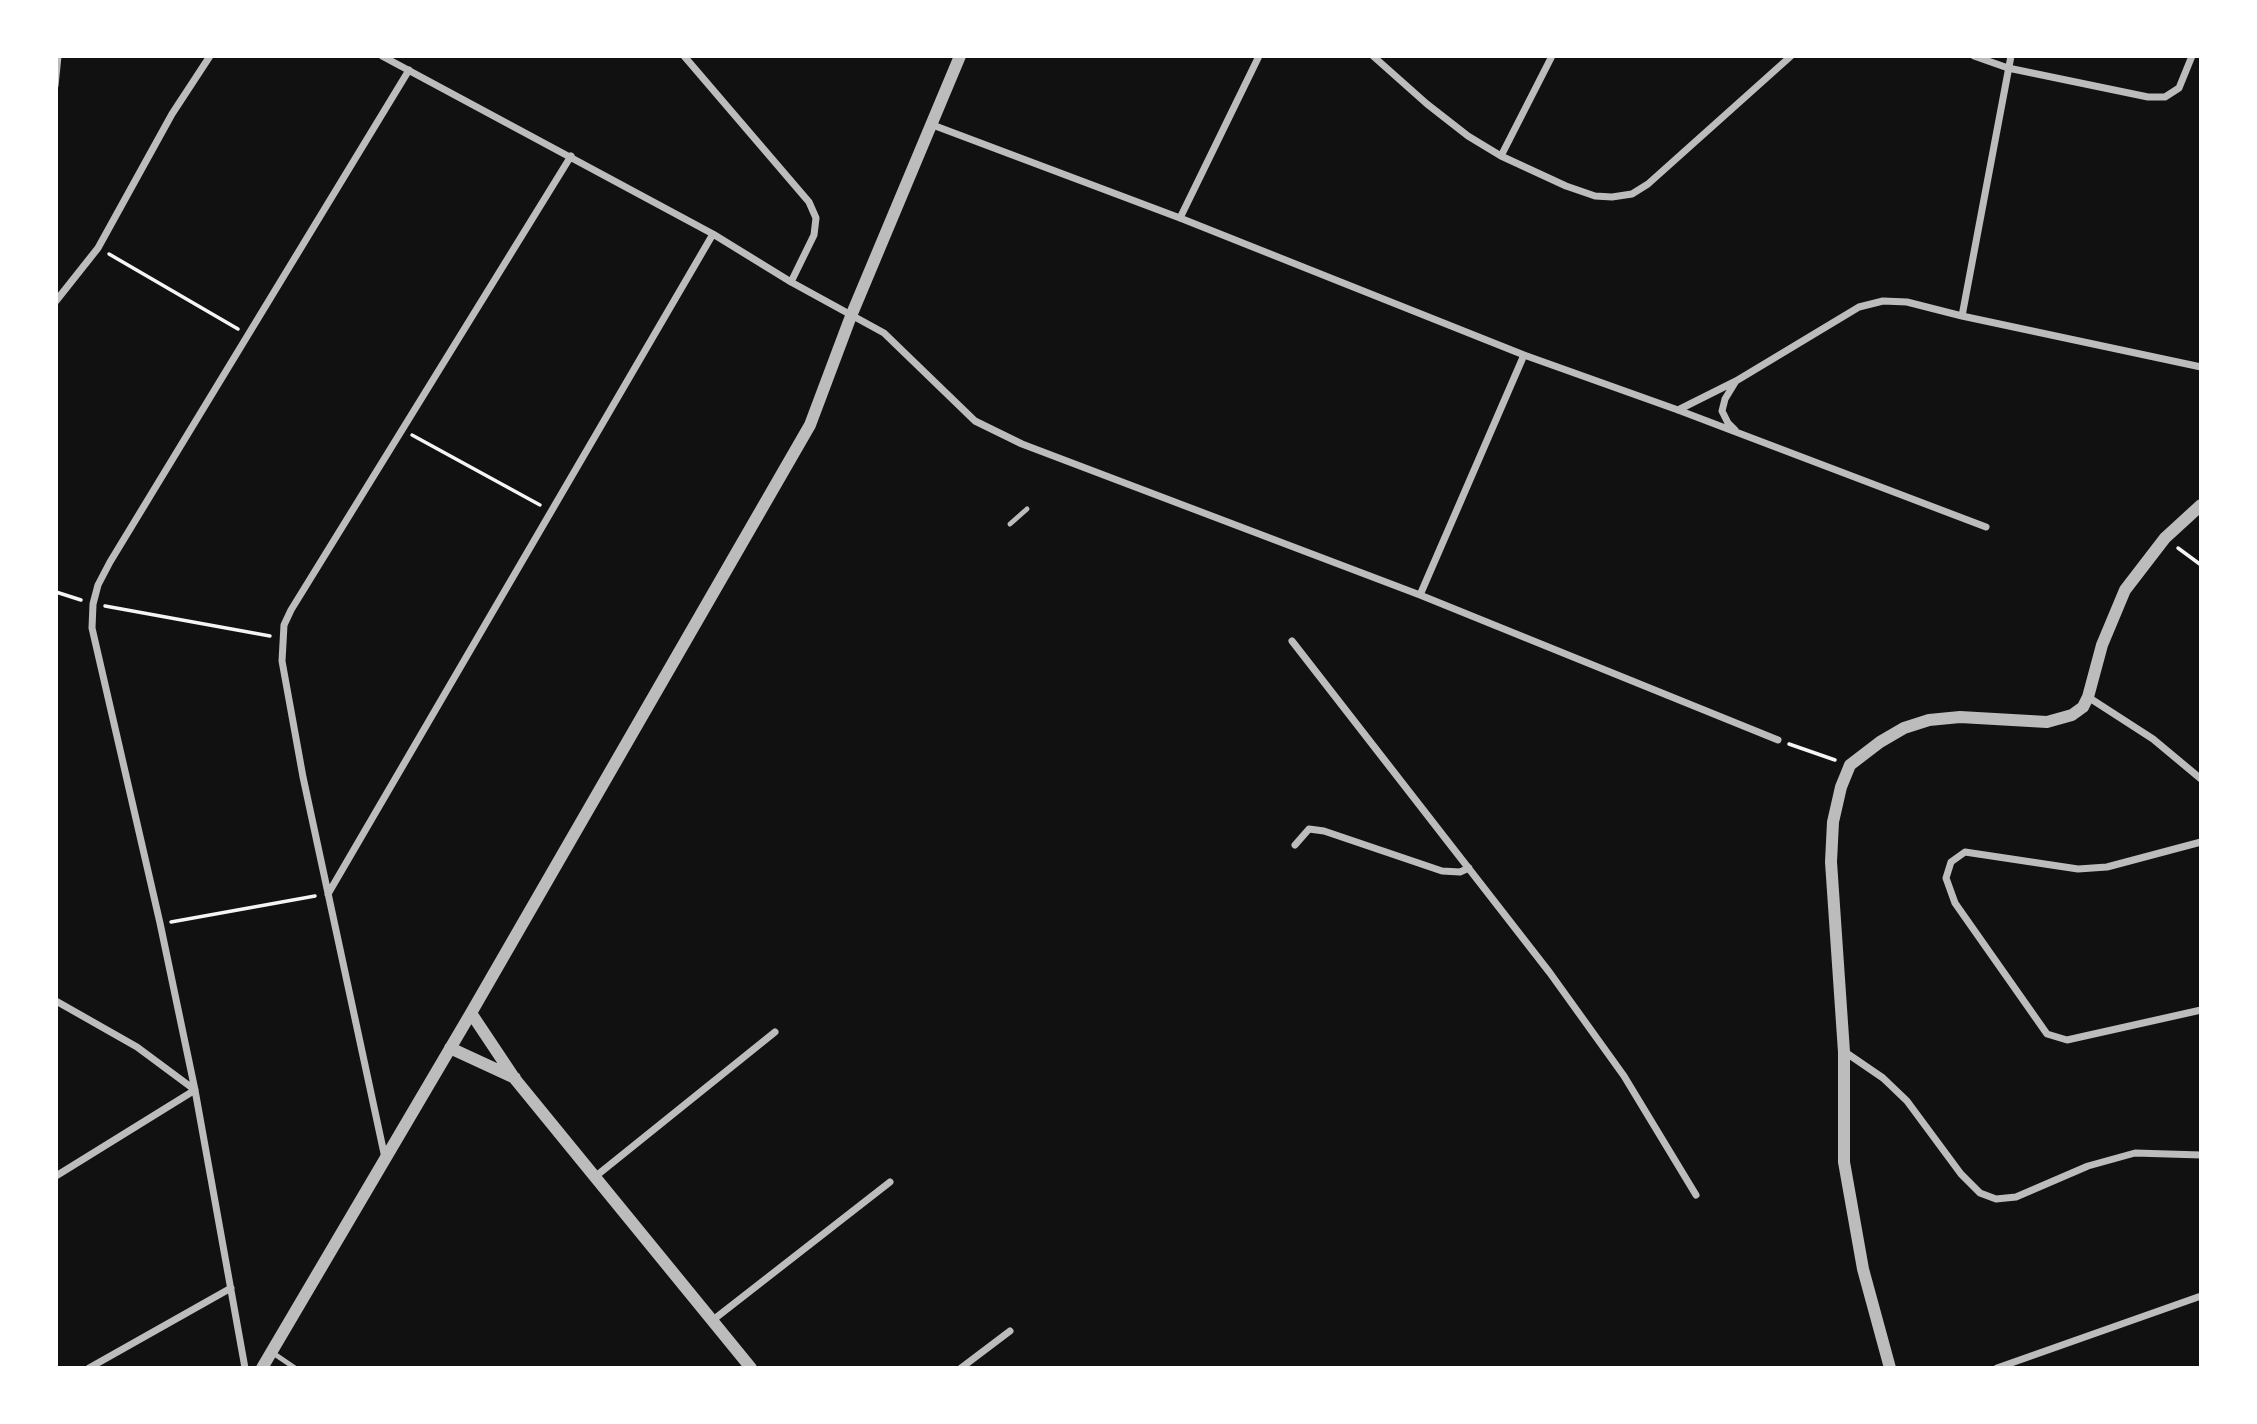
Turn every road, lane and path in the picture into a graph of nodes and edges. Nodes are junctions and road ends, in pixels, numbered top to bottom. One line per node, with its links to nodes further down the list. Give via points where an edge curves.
1 (60, 56): 15 (lane)
2 (210, 56): 21 (street)
3 (382, 56): 14 (street)
4 (684, 56): 22 (street, via 809,202 816,218 814,234)
5 (960, 56): 16 (street)
6 (1259, 56): 19 (street)
7 (1373, 56): 18 (street, via 1427,104)
8 (1552, 56): 18 (street)
9 (1791, 56): 18 (street, via 1632,194 1595,196)
10 (1974, 56): 13 (street)
11 (2011, 56): 13 (street)
12 (2192, 56): 13 (street, via 2179,88 2165,97)
13 (2008, 68): 26 (street)
14 (409, 71): 17 (street); 27 (street)
15 (56, 86)
16 (930, 124): 19 (street); 25 (street)
17 (571, 156): 20 (street); 32 (street)
18 (1501, 156)
19 (1180, 218): 28 (street)
20 (713, 234): 22 (street); 36 (street)
21 (98, 247): 23 (street); 27 (path)
22 (791, 282): 25 (street)
23 (59, 298): 24 (street)
24 (56, 307)
25 (852, 316): 42 (street, via 895,342 975,421); 57 (street, via 810,425)
26 (1962, 316): 29 (street); 30 (street, via 1907,302 1859,307)
27 (249, 335): 43 (street, via 110,562)
28 (1524, 355): 31 (street); 42 (street)
29 (2201, 367)
30 (1736, 381): 31 (street); 33 (street, via 1722,411)
31 (1678, 410): 33 (street)
32 (403, 429): 36 (path); 44 (street, via 291,610)
33 (1739, 433): 38 (street)
34 (2201, 505): 39 (street)
35 (1027, 509): 37 (lane)
36 (551, 511): 53 (street)
37 (1010, 524)
38 (1986, 527)
39 (2165, 538): 40 (path); 46 (street, via 2125,590 2102,645)
40 (2201, 565)
41 (56, 592): 43 (path)
42 (1420, 596): 47 (street)
43 (93, 604): 44 (path); 54 (street, via 92,628)
44 (282, 639): 53 (street, via 282,661)
45 (1293, 641): 52 (street)
46 (2088, 697): 48 (street, via 2072,715 2047,722 1972,717 1929,720 1880,741); 49 (street, via 2153,739)
47 (1778, 740): 48 (path)
48 (1850, 765): 60 (street, via 1833,822 1830,862)
49 (2201, 779)
50 (2201, 842): 56 (street, via 2107,867 2078,869 1965,852 1951,862 1946,878 1955,903 2047,1034 2067,1040)
51 (1295, 845): 52 (street, via 1309,829 1442,871)
52 (1469, 868): 68 (street, via 1624,1076)
53 (328, 894): 54 (path); 64 (street)
54 (160, 923): 62 (street)
55 (56, 1001): 62 (street, via 137,1047)
56 (2201, 1010)
57 (471, 1013): 59 (street); 61 (street)
58 (775, 1032): 66 (street)
59 (450, 1048): 61 (street); 64 (street)
60 (1844, 1052): 63 (street, via 1883,1077 1907,1101 1961,1174 1980,1193 1996,1199 2016,1197 2088,1166 2135,1153); 80 (street, via 1844,1162 1851,1211)
61 (515, 1079): 66 (street)
62 (195, 1090): 65 (street); 69 (street)
63 (2201, 1155)
64 (384, 1158): 73 (street)
65 (56, 1176)
66 (596, 1176): 71 (street)
67 (890, 1182): 71 (street)
68 (1696, 1195)
69 (231, 1288): 74 (street); 75 (street)
70 (2201, 1296): 81 (street)
71 (713, 1320): 78 (street)
72 (1010, 1331): 79 (street)
73 (271, 1351): 76 (street); 77 (lane)
74 (89, 1368)
75 (245, 1368)
76 (262, 1368)
77 (295, 1368)
78 (751, 1368)
79 (961, 1368)
80 (1890, 1368)
81 (1997, 1368)

